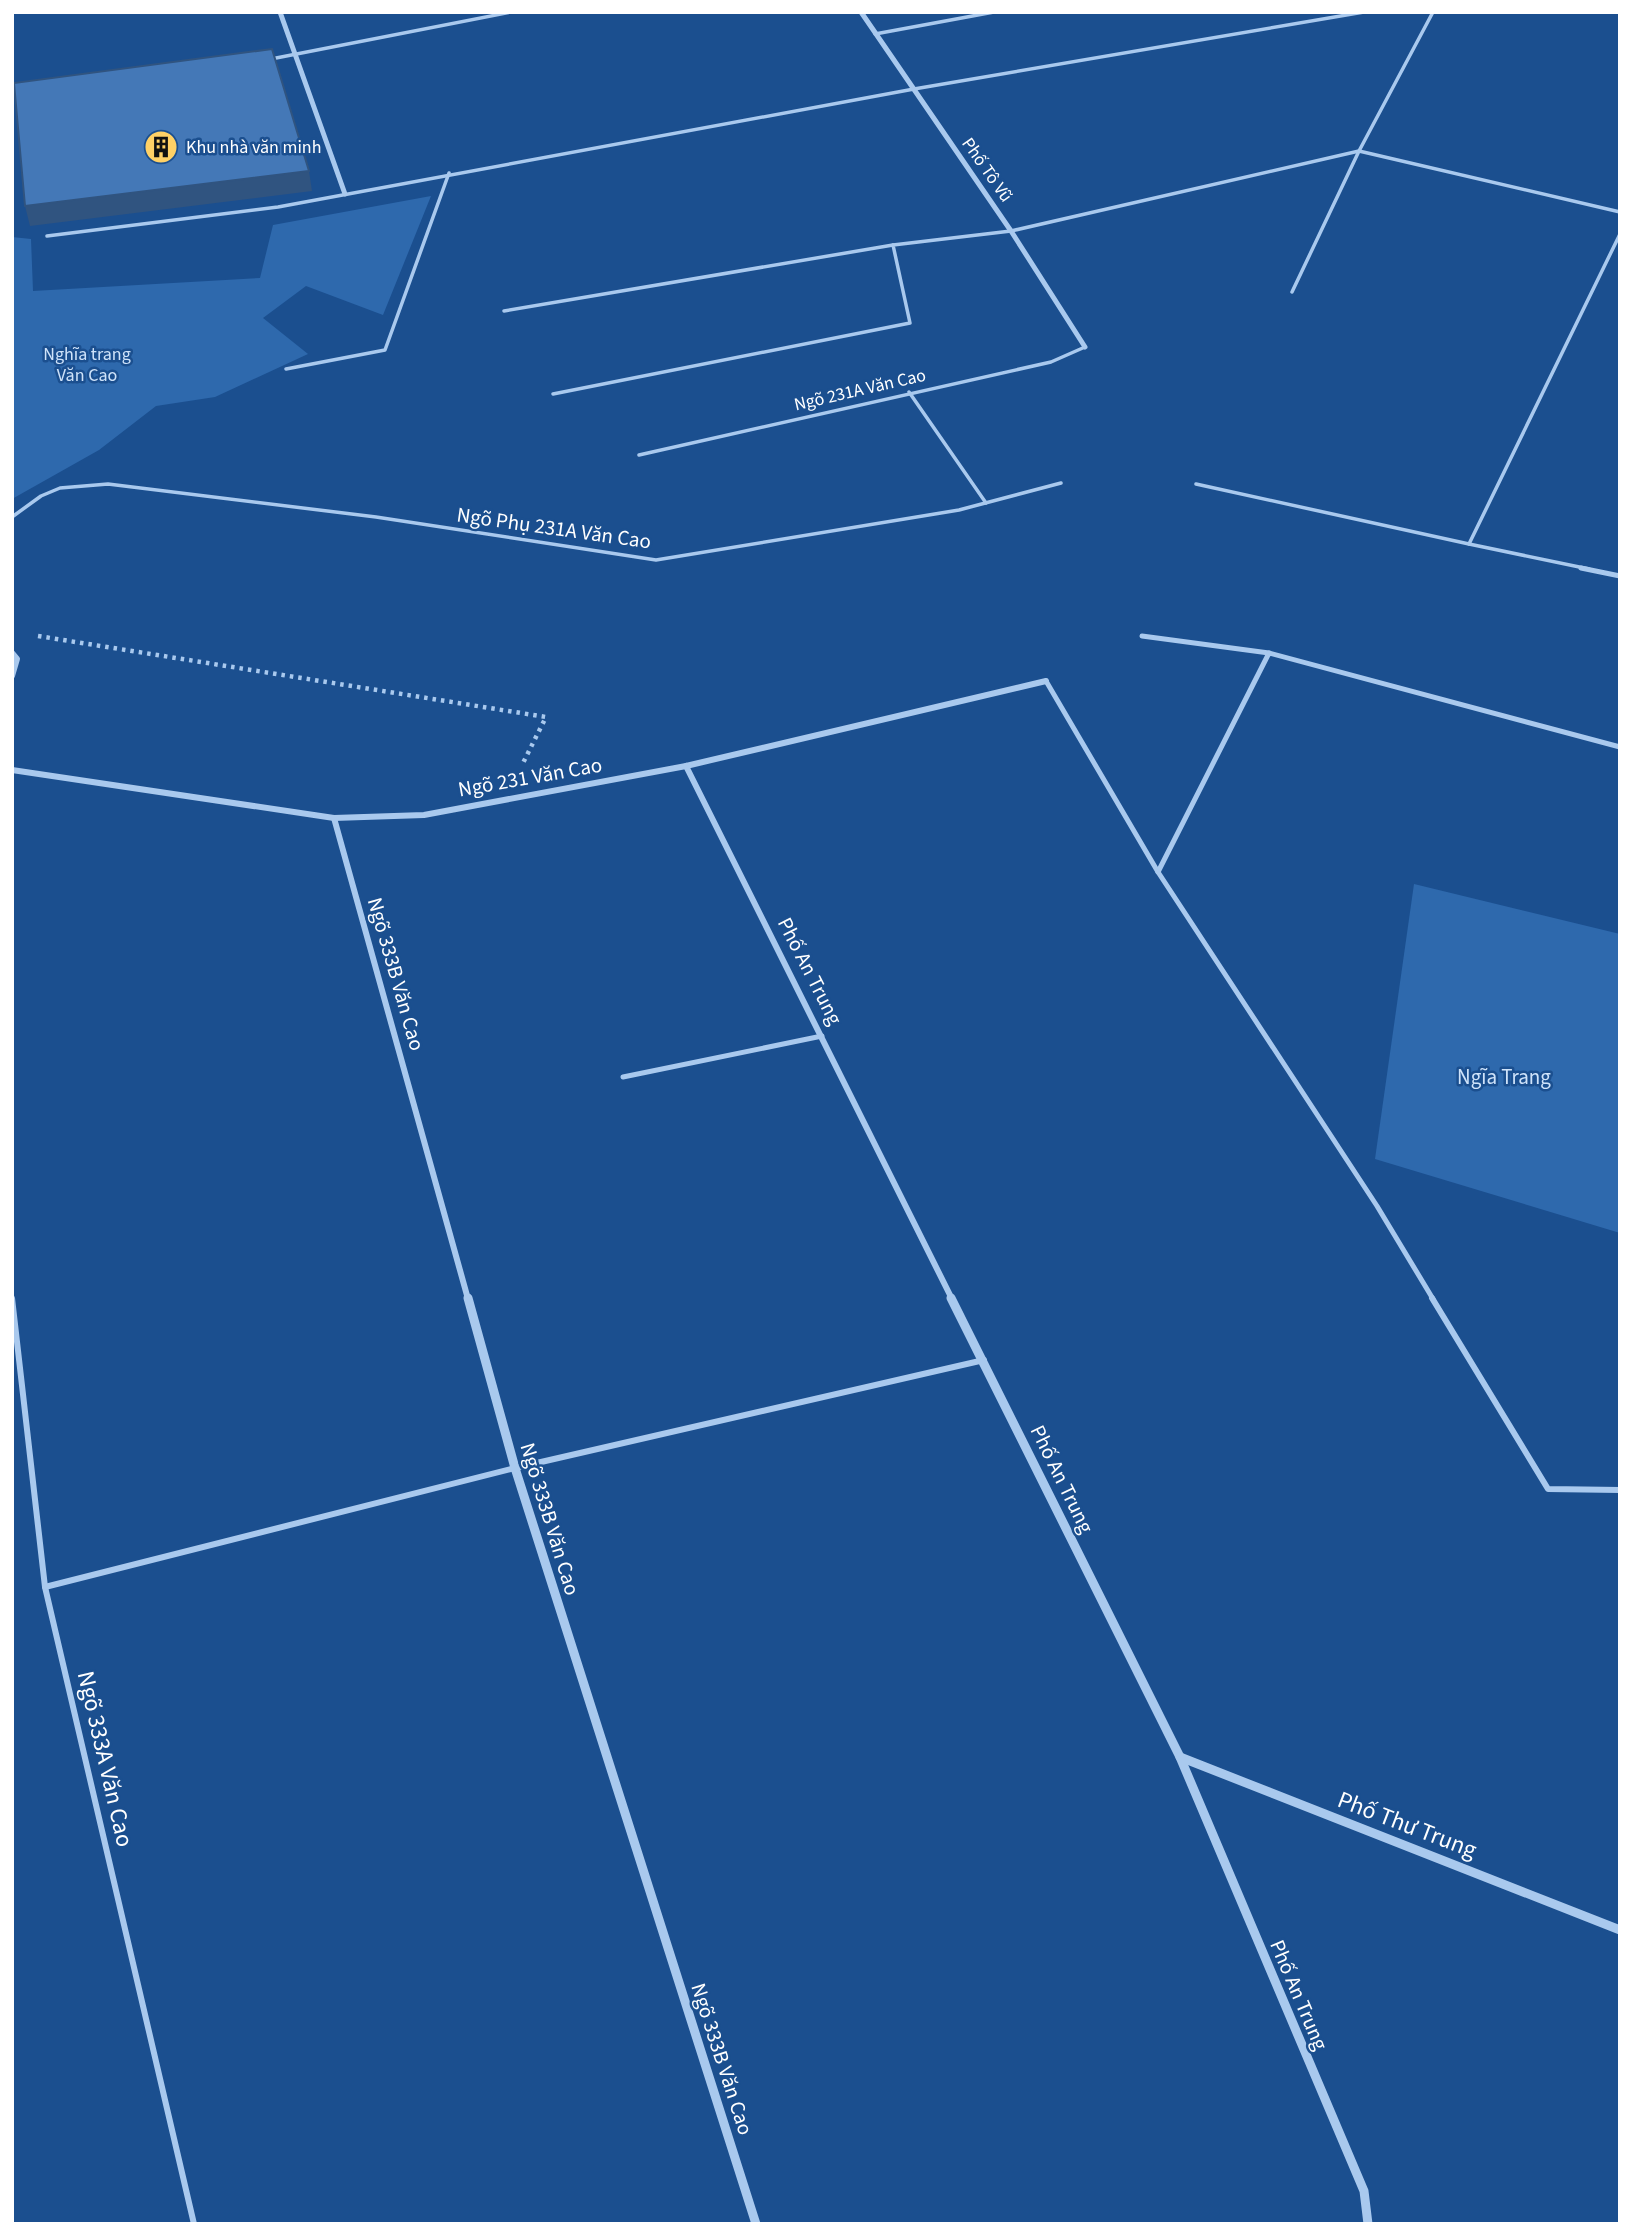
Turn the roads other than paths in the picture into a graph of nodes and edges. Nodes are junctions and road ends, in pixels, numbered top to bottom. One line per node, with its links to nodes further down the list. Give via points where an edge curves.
1 (280, 12): 8 (street)
2 (511, 12): 8 (lane)
3 (860, 12): 7 (street, Phố Tô Vũ)
4 (994, 12): 7 (lane)
5 (1364, 12): 10 (lane)
6 (1432, 12): 11 (lane)
7 (875, 34): 10 (street, Phố Tô Vũ)
8 (294, 55): 9 (lane); 13 (street)
9 (266, 60)
10 (914, 89): 12 (lane); 15 (street, Phố Tô Vũ)
11 (1359, 151): 14 (lane); 15 (lane); 19 (lane)
12 (449, 173): 13 (lane); 22 (lane, via 385,350)
13 (345, 194): 17 (lane)
14 (1620, 212)
15 (1011, 231): 18 (lane); 21 (street, Phố Tô Vũ)
16 (1620, 234): 30 (lane)
17 (47, 236)
18 (893, 245): 20 (lane); 24 (lane, via 910,323)
19 (1292, 292)
20 (504, 312)
21 (1085, 347): 23 (lane, Ngõ 231A Văn Cao, via 1051,362)
22 (286, 369)
23 (909, 392): 25 (lane, Ngõ 231A Văn Cao); 28 (lane)
24 (552, 394)
25 (639, 455)
26 (1061, 483): 28 (lane, Ngõ Phụ 231A Văn Cao)
27 (1196, 484): 30 (lane)
28 (986, 502): 29 (lane, Ngõ Phụ 231A Văn Cao, via 656,560 274,503 108,484 80,484 41,496)
29 (12, 517)
30 (1469, 544): 31 (lane)
31 (1620, 576)
32 (1142, 636): 34 (lane)
33 (12, 653): 35 (street, via 17,659)
34 (1269, 653): 37 (lane); 41 (lane)
35 (12, 676)
36 (1046, 681): 38 (street, Ngõ 231 Văn Cao); 41 (lane)
37 (1620, 747)
38 (686, 766): 40 (street, Ngõ 231 Văn Cao, via 424,815); 42 (street, Phố An Trung)
39 (12, 770): 40 (street, Ngõ 231 Văn Cao)
40 (334, 818): 46 (street, Ngõ 333B Văn Cao)
41 (1158, 872): 47 (lane, via 1377,1206 1548,1489)
42 (823, 1035): 43 (lane); 45 (street, Phố An Trung)
43 (623, 1077)
44 (12, 1297): 48 (lane, Ngõ 333A Văn Cao)
45 (984, 1360): 46 (lane); 49 (street, Phố An Trung)
46 (515, 1468): 48 (lane); 52 (street, Ngõ 333B Văn Cao)
47 (1620, 1490)
48 (45, 1587): 51 (lane, Ngõ 333A Văn Cao)
49 (1180, 1757): 50 (street, Phố Thư Trung); 53 (street, Phố An Trung, via 1364,2191)
50 (1620, 1930)
51 (194, 2224)
52 (756, 2224)
53 (1368, 2224)

